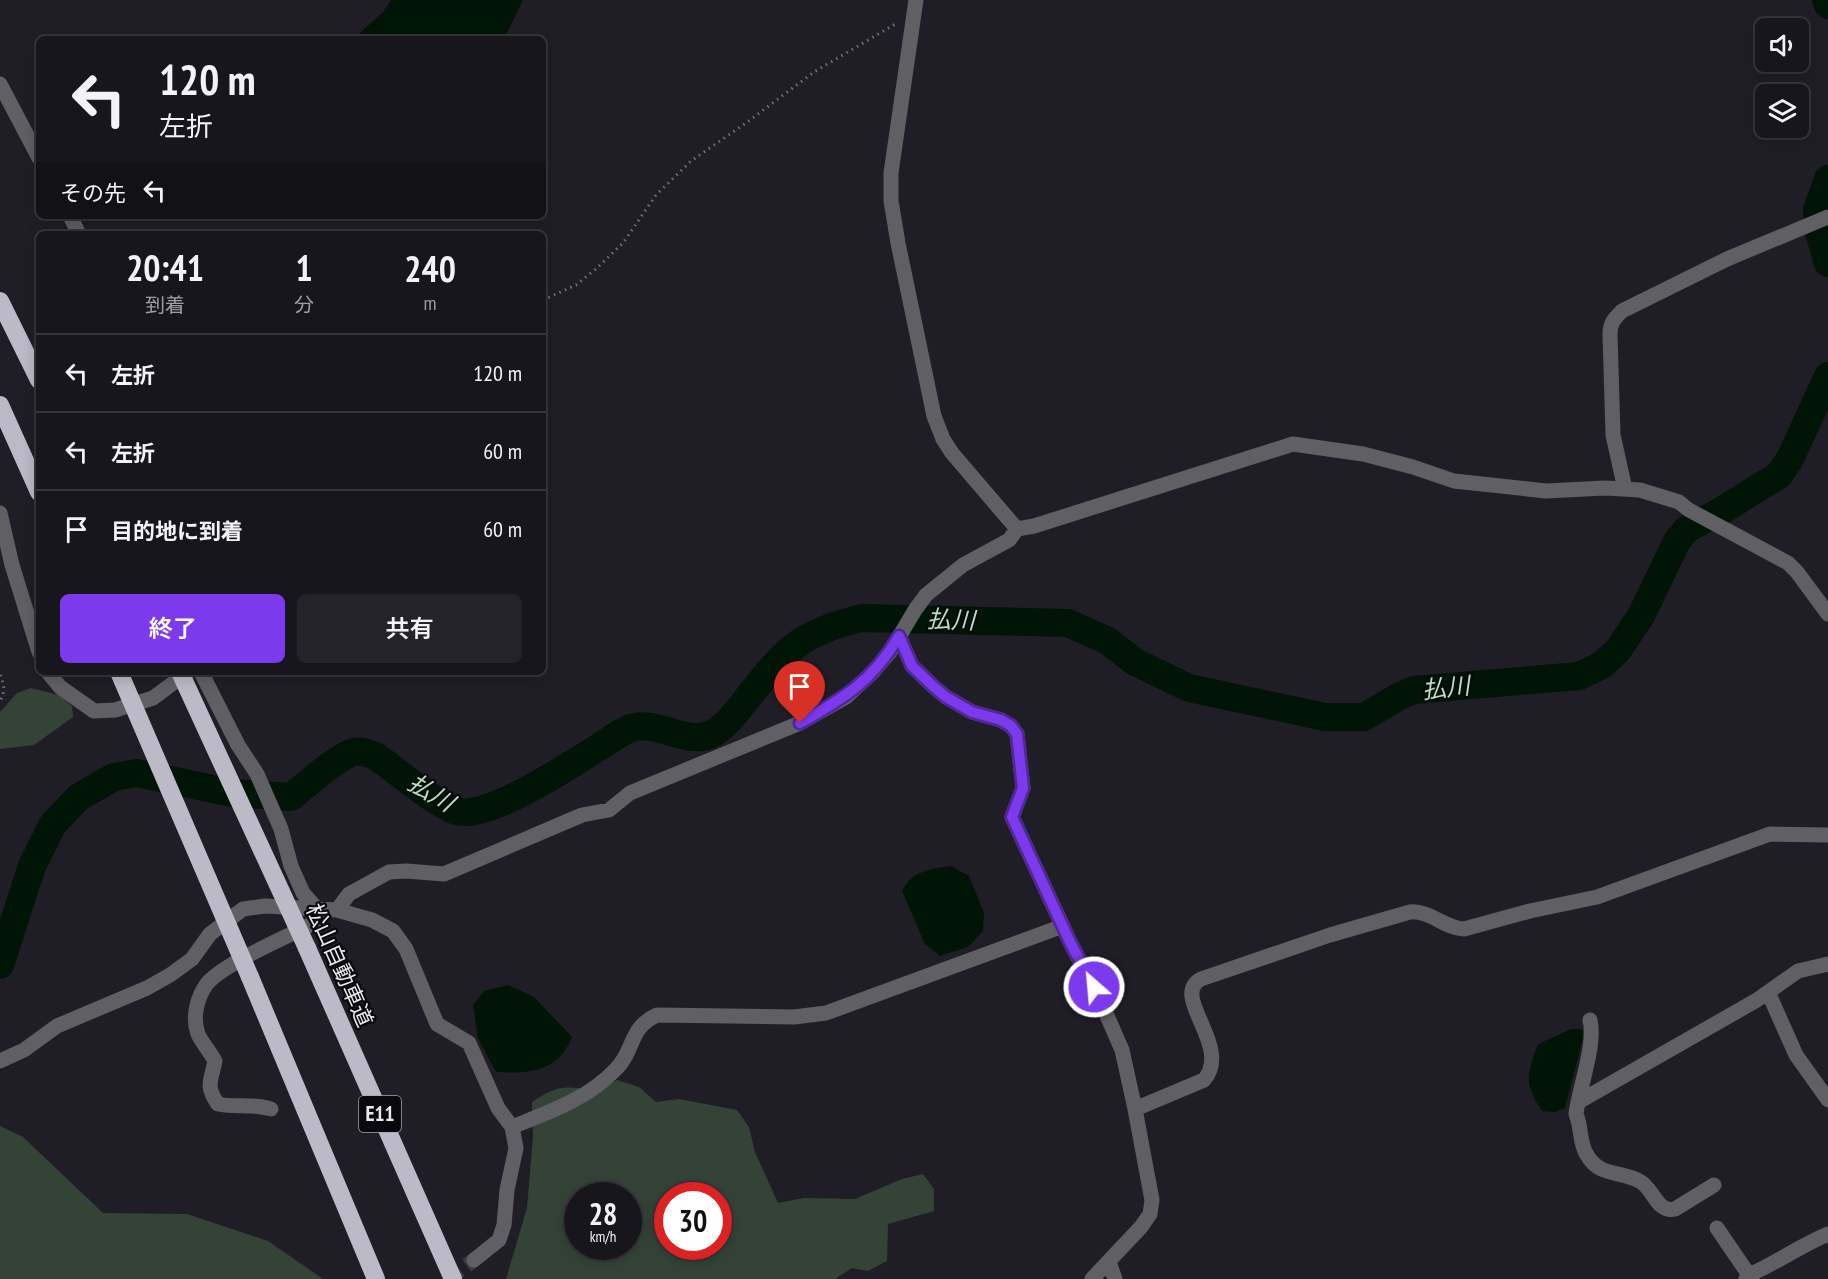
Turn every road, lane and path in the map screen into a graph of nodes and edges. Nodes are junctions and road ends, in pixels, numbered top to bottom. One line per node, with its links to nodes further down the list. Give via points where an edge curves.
1 (915, 6): 5 (path, via 814,72 691,161 656,195 623,243 597,268 576,285); 12 (street, via 891,173 898,243 934,416 943,439)
2 (0, 84): 3 (street)
3 (36, 152)
4 (1828, 216): 10 (street, via 1681,282 1622,311 1614,319 1610,325 1613,435)
5 (546, 299)
6 (0, 300): 7 (highway)
7 (36, 374)
8 (0, 405): 9 (highway)
9 (36, 485)
10 (1625, 489): 12 (street, via 1545,491 1454,481 1363,454 1293,444); 13 (street, via 1668,497 1788,563)
11 (0, 513): 15 (street)
12 (1017, 529): 14 (street, via 1009,540 963,565 926,596)
13 (1828, 614)
14 (899, 636): 25 (street, via 873,672 846,697 800,723 630,793 609,810 582,815 444,874 389,872 349,894); 26 (street, via 912,666 940,692 972,712 1001,720 1017,734 1023,788 1012,817)
15 (36, 642)
16 (0, 675): 22 (path, via 4,693)
17 (50, 675): 20 (street, via 60,687 94,711 116,710 153,698)
18 (120, 675): 42 (highway, bridge)
19 (181, 675): 43 (highway, 松山自動車道 / E11, bridge)
20 (184, 675)
21 (203, 675): 24 (street, via 256,774 281,829 291,866 303,893)
22 (0, 701)
23 (1828, 835): 34 (street, via 1770,834 1597,897 1464,929 1454,929 1418,911 1410,912 1202,979 1192,987 1192,998 1213,1056 1209,1074)
24 (316, 909): 25 (street); 30 (street, via 243,909 210,934 192,958 170,975 57,1026 24,1050); 33 (street, via 314,923 223,970 207,984 196,1007 198,1034 215,1061 209,1084 218,1104)
25 (337, 910): 35 (street, via 393,931 406,949 437,1023 469,1043 498,1108)
26 (1063, 926): 34 (street, via 1122,1050); 35 (street, via 826,1013 647,1019 619,1068 597,1086 560,1108)
27 (1828, 964): 28 (street, via 1798,971)
28 (1768, 992): 31 (street, via 1796,1055); 32 (street)
29 (1590, 1020): 32 (street, via 1593,1031)
30 (0, 1061)
31 (1828, 1100)
32 (1580, 1101): 36 (street, via 1576,1114 1587,1157 1608,1173 1643,1183 1662,1208 1675,1209)
33 (271, 1109)
34 (1135, 1109): 40 (street, via 1152,1200 1150,1214)
35 (512, 1127): 39 (street, via 516,1148 504,1225 498,1240)
36 (1714, 1185)
37 (1717, 1228): 41 (street)
38 (1828, 1234): 41 (street)
39 (474, 1260)
40 (1109, 1262): 44 (street); 45 (street)
41 (1747, 1277)
42 (376, 1279)
43 (453, 1279)
44 (1092, 1279)
45 (1114, 1279)

